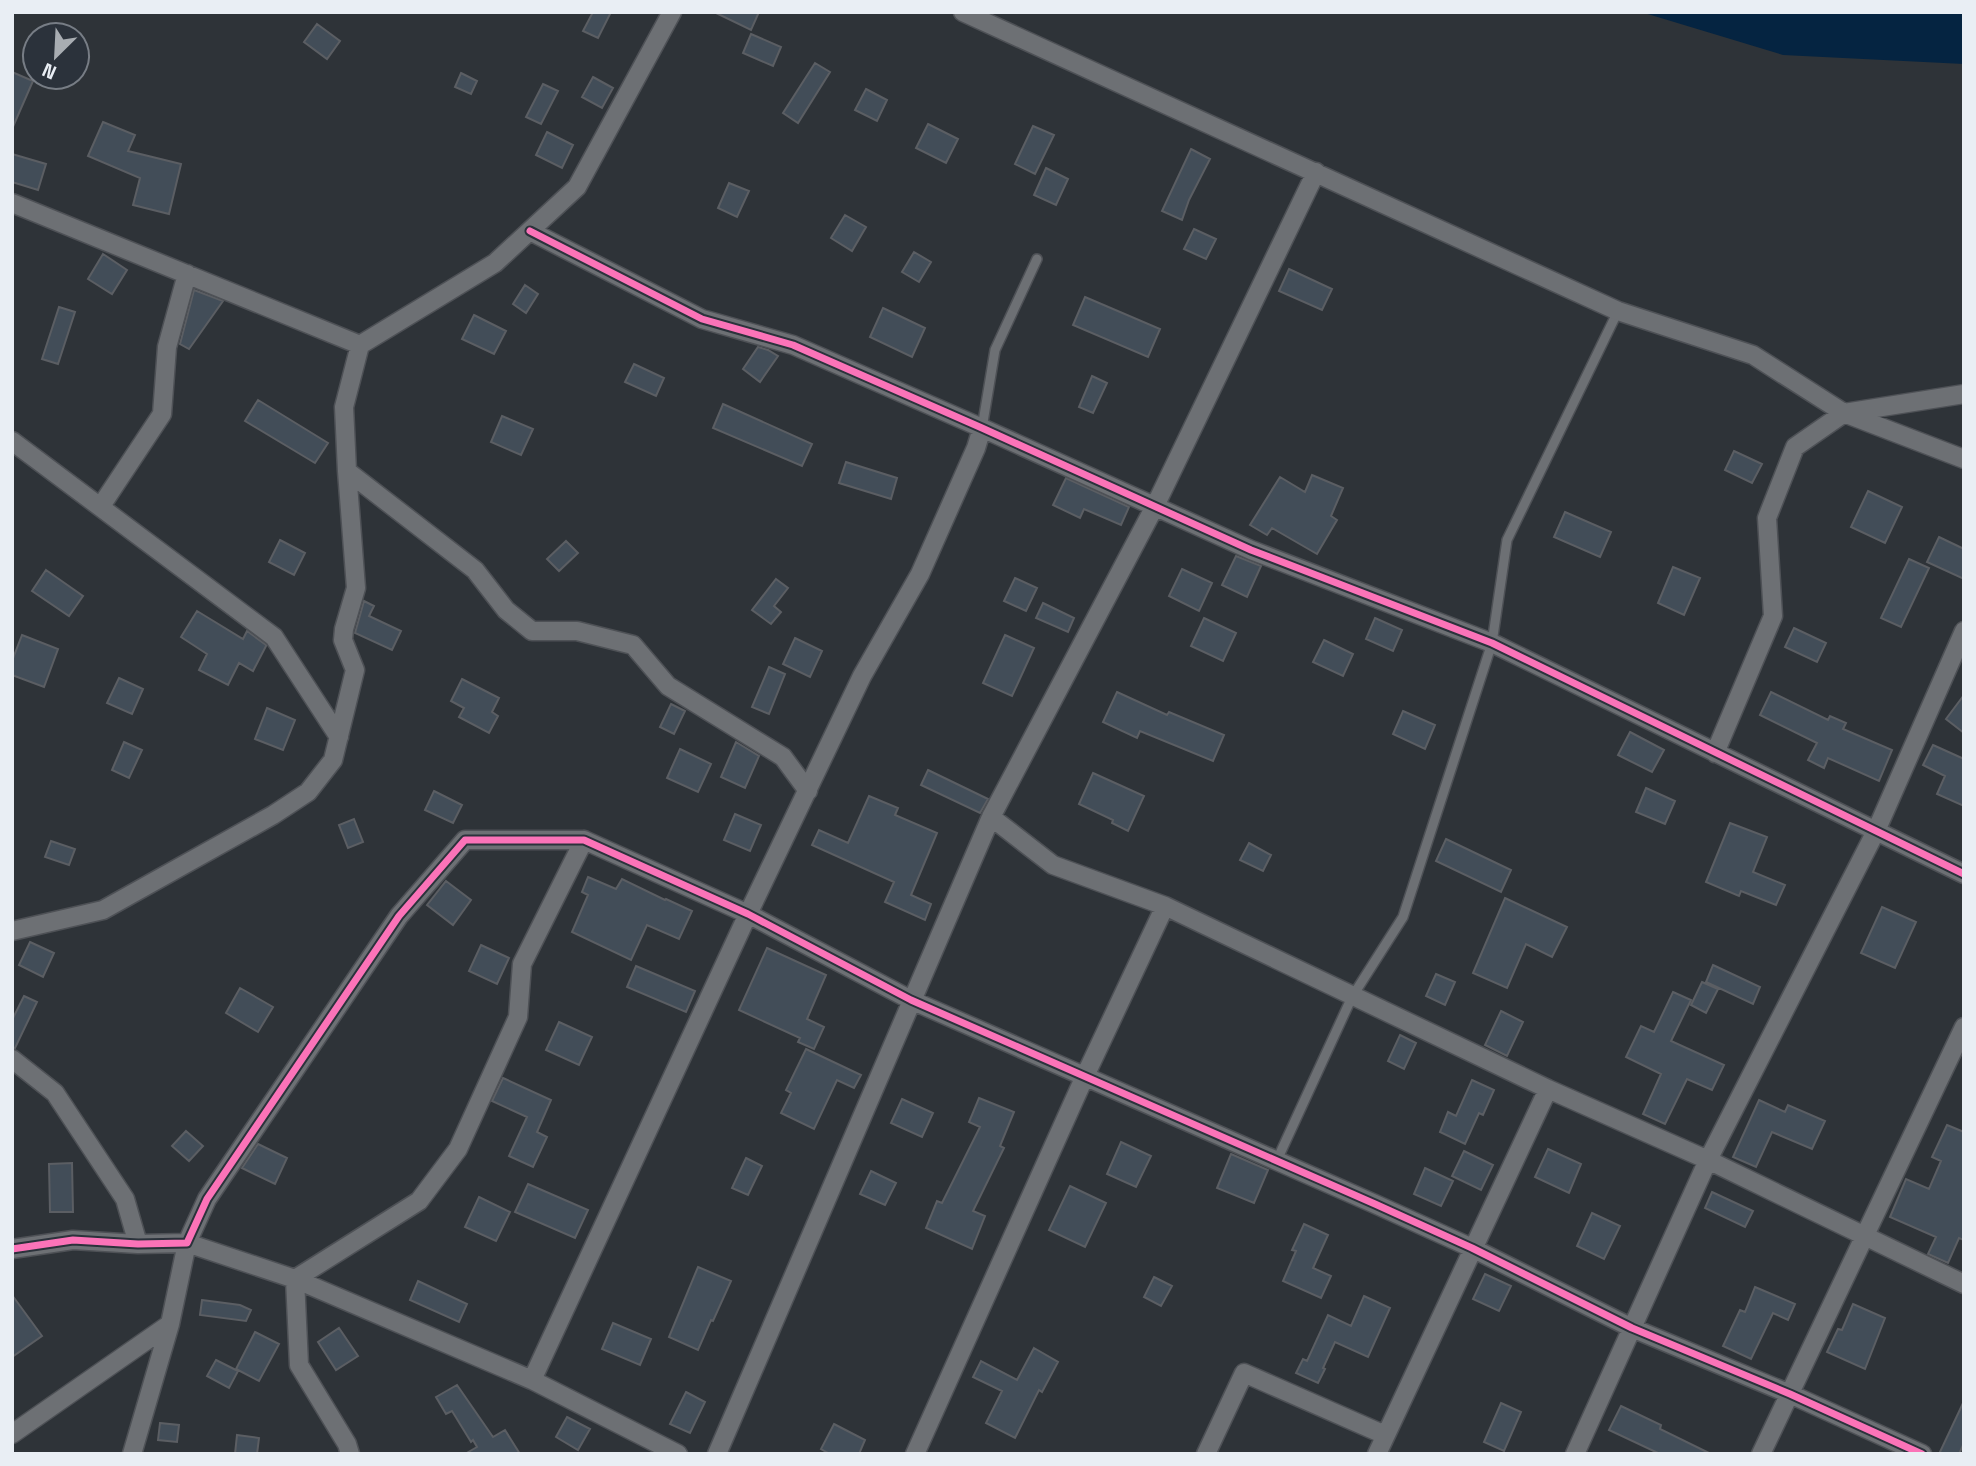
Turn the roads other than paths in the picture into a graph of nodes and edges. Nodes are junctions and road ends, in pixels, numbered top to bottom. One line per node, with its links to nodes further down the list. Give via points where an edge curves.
1 (672, 12): 5 (street, via 577,187)
2 (963, 12): 3 (street)
3 (1316, 172): 8 (street); 17 (street)
4 (12, 203): 7 (street)
5 (530, 231): 9 (street, via 495,263); 12 (street, via 702,319 793,345)
6 (1037, 259): 12 (lane, via 995,349)
7 (187, 274): 9 (street); 16 (street, via 167,347 162,414)
8 (1618, 311): 11 (street, via 1753,355); 19 (lane, via 1507,540)
9 (360, 345): 15 (street, via 344,407)
10 (1964, 394): 11 (street)
11 (1844, 413): 14 (street); 22 (street, via 1796,447 1767,518 1773,616)
12 (982, 428): 17 (street); 23 (street, via 920,573 862,676)
13 (12, 441): 16 (street)
14 (1964, 459)
15 (347, 471): 21 (street, via 356,588 344,640 355,670); 23 (street, via 475,570 506,610 532,631 577,631 633,645 668,686 783,757)
16 (101, 506): 21 (street, via 274,637)
17 (1155, 506): 19 (street, via 1251,550); 24 (street)
18 (1964, 631): 20 (street)
19 (1492, 643): 22 (street); 31 (lane, via 1403,917)
20 (1956, 667): 25 (street)
21 (339, 737): 30 (street, via 333,760 308,793 273,815 103,910)
22 (1715, 753): 25 (street)
23 (808, 792): 29 (street)
24 (991, 817): 28 (street, via 1053,865); 32 (street)
25 (1876, 831): 27 (street); 38 (street)
26 (584, 840): 29 (street); 40 (street, via 466,840 398,916 207,1199); 44 (street, via 522,964 518,1017 458,1149 419,1201)
27 (1964, 874)
28 (1165, 906): 31 (street); 35 (street)
29 (748, 914): 32 (street); 48 (street)
30 (12, 931)
31 (1352, 997): 36 (street); 37 (lane)
32 (911, 1000): 35 (street); 55 (street)
33 (1964, 1027): 39 (street)
34 (12, 1059): 41 (street, via 55,1093 125,1199)
35 (1085, 1076): 37 (street); 56 (street)
36 (1548, 1089): 38 (street); 42 (street)
37 (1277, 1160): 42 (street)
38 (1708, 1160): 39 (street); 47 (street)
39 (1864, 1236): 45 (street); 49 (street)
40 (187, 1243): 41 (street); 44 (street); 46 (street)
41 (138, 1244): 43 (street, via 73,1240)
42 (1472, 1248): 47 (street); 51 (street)
43 (12, 1249)
44 (295, 1279): 48 (street); 53 (street, via 299,1365)
45 (1964, 1284)
46 (170, 1324): 50 (street); 52 (street)
47 (1632, 1328): 49 (street); 59 (street)
48 (532, 1380): 54 (street)
49 (1790, 1394): 60 (street); 61 (street)
50 (12, 1434)
51 (1385, 1435): 57 (street, via 1244,1373); 58 (street)
52 (132, 1454)
53 (350, 1454)
54 (678, 1454)
55 (717, 1454)
56 (915, 1454)
57 (1206, 1454)
58 (1377, 1454)
59 (1576, 1454)
60 (1762, 1454)
61 (1922, 1454)

